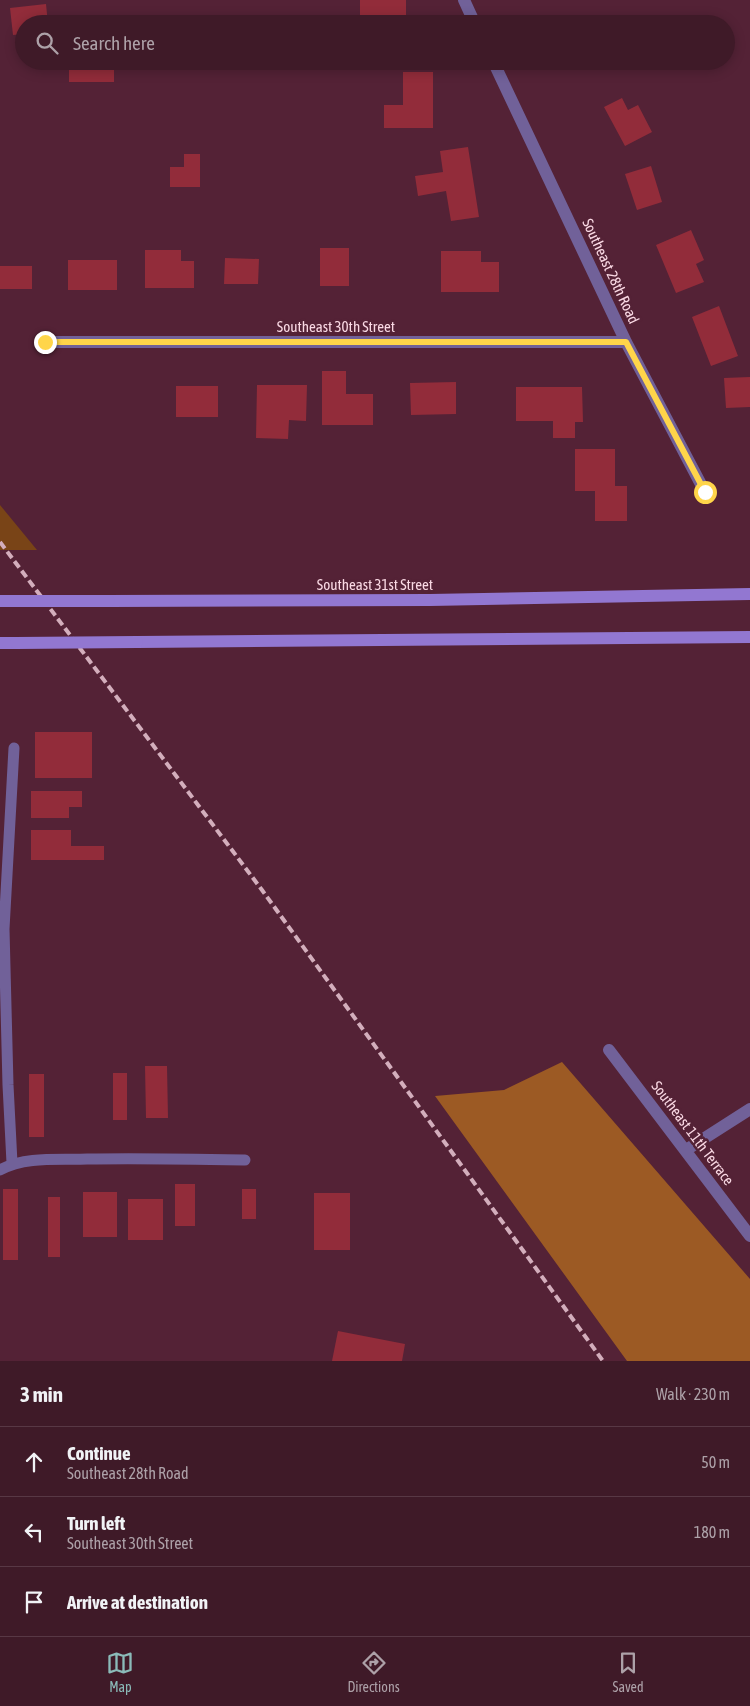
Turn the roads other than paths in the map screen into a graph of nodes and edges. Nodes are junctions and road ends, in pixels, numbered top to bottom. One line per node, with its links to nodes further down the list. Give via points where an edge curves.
1 (464, 0): 2 (street)
2 (471, 15)
3 (497, 70): 5 (street, Southeast 28th Road)
4 (45, 342): 5 (street, Southeast 30th Street)
5 (626, 342): 6 (street, Southeast 28th Road)
6 (705, 492)
7 (750, 594): 8 (main road, Southeast 31st Street, bridge, via 430,600)
8 (0, 601)
9 (750, 637): 10 (main road, bridge)
10 (0, 643)
11 (14, 748): 16 (lane, via 4,929)
12 (609, 1050): 14 (street, Southeast 11th Terrace)
13 (750, 1109): 14 (street)
14 (686, 1150): 18 (street, Southeast 11th Terrace)
15 (245, 1160): 16 (lane, via 144,1158)
16 (12, 1163): 17 (lane)
17 (0, 1170)
18 (750, 1236)

